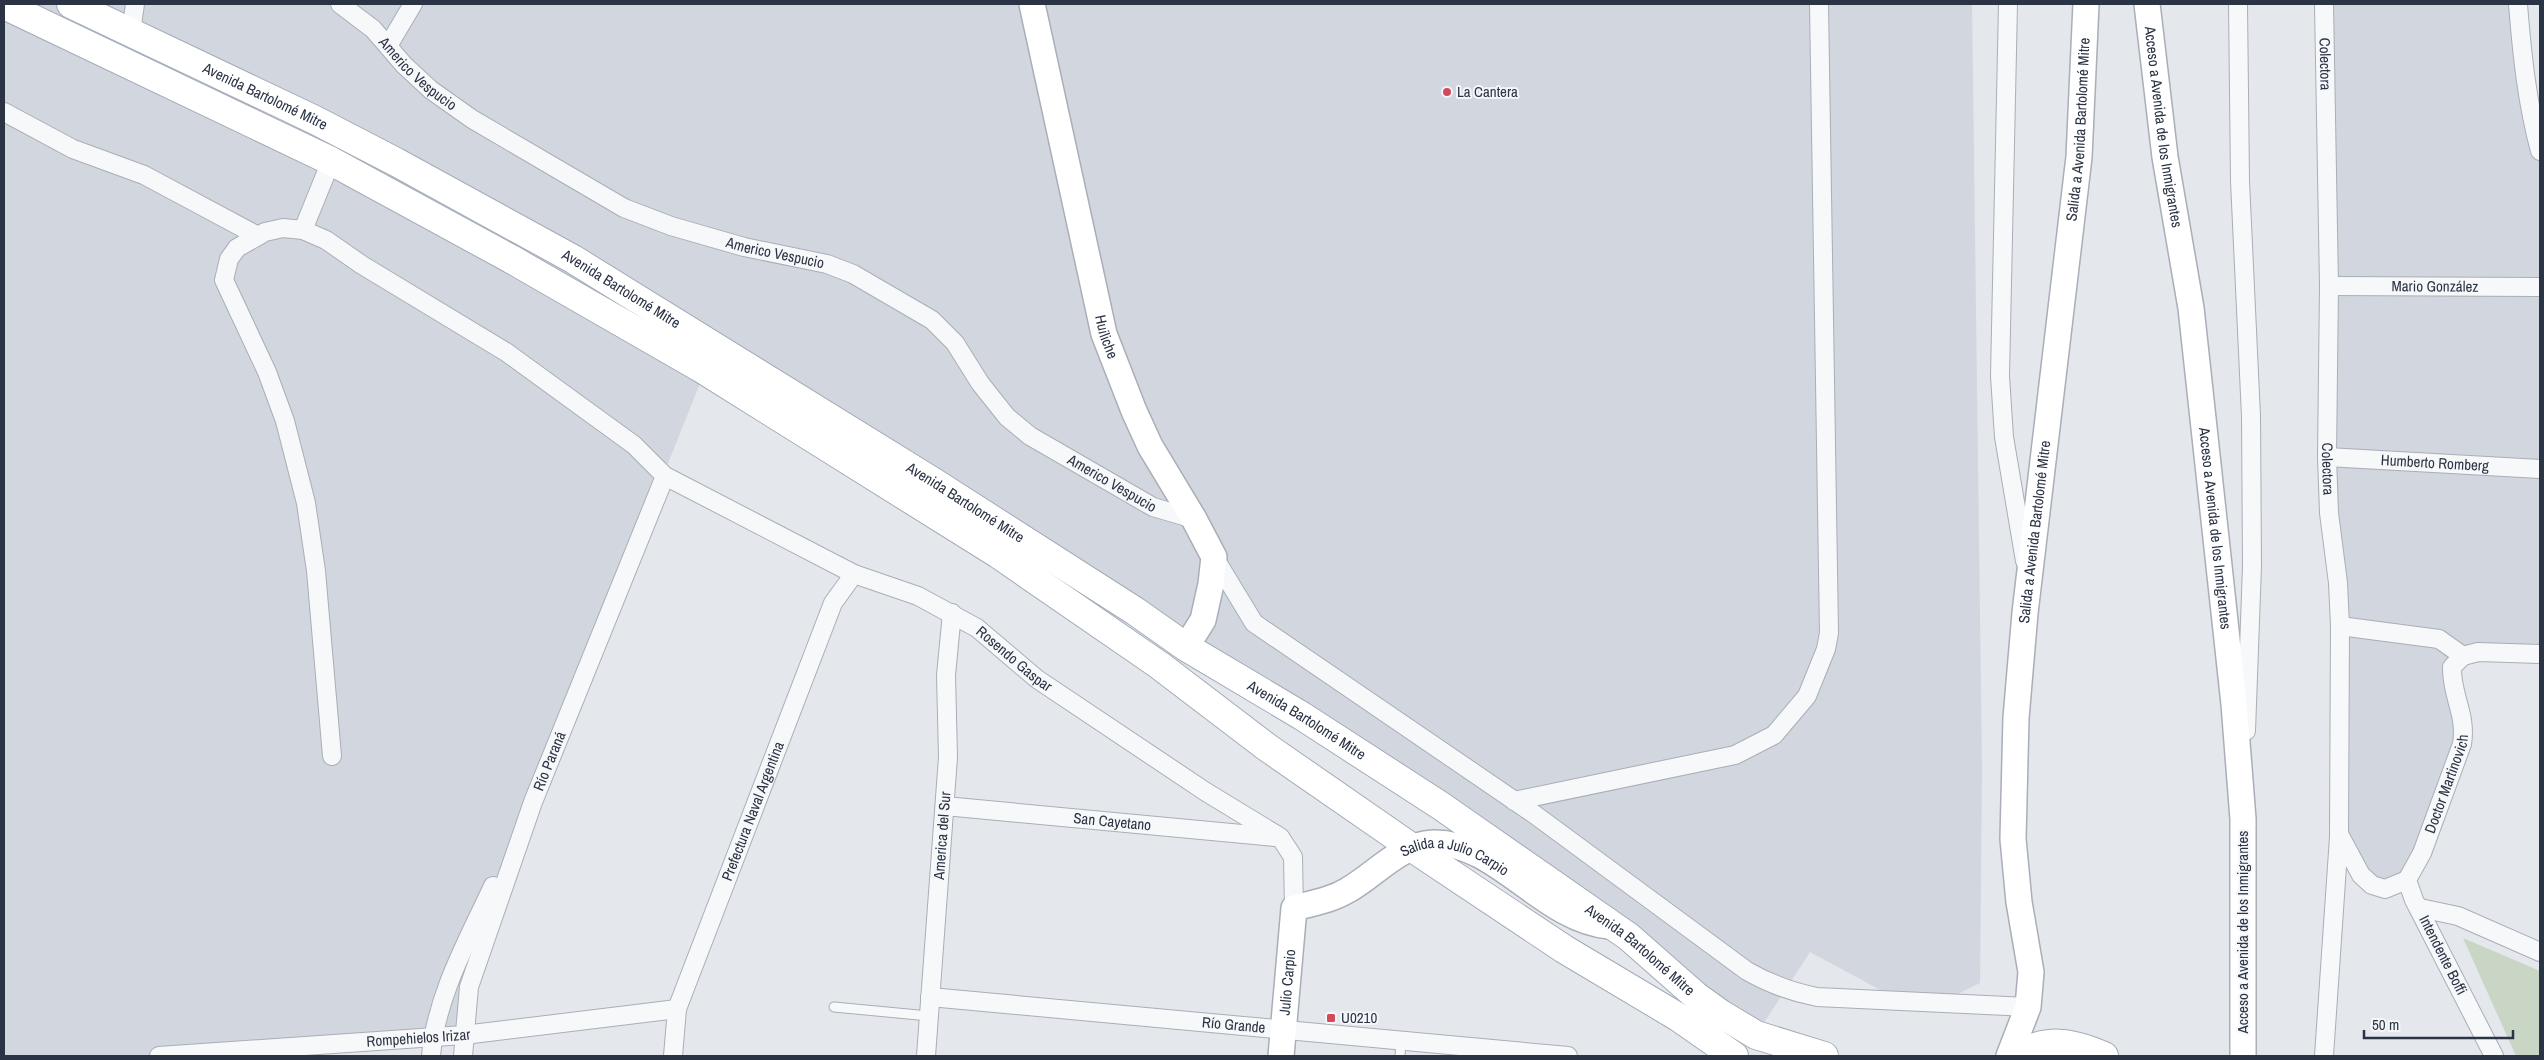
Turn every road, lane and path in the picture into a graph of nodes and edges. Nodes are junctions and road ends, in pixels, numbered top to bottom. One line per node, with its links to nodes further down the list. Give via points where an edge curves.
1 (74, 4): 14 (main road, Avenida Bartolomé Mitre)
2 (135, 4): 14 (street)
3 (340, 4): 15 (street, Americo Vespucio, via 373,29)
4 (413, 4): 15 (street)
5 (1032, 4): 26 (street, Huiliche, via 1104,334 1150,446)
6 (1819, 4): 36 (street, via 1829,633 1826,649 1807,696 1774,735 1735,755)
7 (2008, 4): 29 (street, via 2000,376 2004,437)
8 (2086, 4): 29 (street, Salida a Avenida Bartolomé Mitre, via 2078,157)
9 (2147, 4): 39 (street, Acceso a Avenida de los Inmigrantes, via 2164,157 2191,308 2234,704)
10 (2238, 4): 39 (street, via 2252,566)
11 (2324, 4): 21 (street, Colectora)
12 (2518, 4): 17 (street, via 2522,62)
13 (4, 5): 18 (main road, Avenida Bartolomé Mitre)
14 (131, 32): 32 (main road, Avenida Bartolomé Mitre, via 396,162 573,259 935,483)
15 (388, 46): 26 (street, Americo Vespucio, via 431,90 472,119 624,208 671,226 744,247 827,264 877,287 932,320 955,343 980,383 1007,417 1030,436 1153,507)
16 (4, 112): 20 (street, via 73,149 144,175)
17 (2540, 151)
18 (331, 162): 19 (street); 42 (main road, Avenida Bartolomé Mitre, via 511,259 699,367 906,495 1159,665 1268,748)
19 (303, 230): 20 (street, via 283,228); 25 (street, Rosendo Gaspar, via 326,240 506,352 634,445)
20 (258, 236): 35 (street, via 237,248 229,259 224,280 267,372 285,421 306,503 316,570)
21 (2329, 286): 22 (street, Mario González); 23 (street, Colectora)
22 (2540, 287)
23 (2327, 457): 24 (street, Humberto Romberg); 31 (street, Colectora)
24 (2540, 469)
25 (665, 476): 28 (street, Rosendo Gaspar); 37 (street, Río Paraná)
26 (1194, 519): 27 (street, Huiliche)
27 (1214, 557): 32 (street, via 1212,584 1203,620); 36 (street, via 1254,623)
28 (854, 574): 30 (street, Rosendo Gaspar, via 918,596); 51 (street, Prefectura Naval Argentina, via 833,603)
29 (2028, 580): 49 (street, Salida a Avenida Bartolomé Mitre, via 2016,718 2013,839 2019,902 2031,972)
30 (952, 614): 38 (street, America del Sur, via 946,675 948,757); 41 (street, Rosendo Gaspar, via 977,628 1037,679)
31 (2340, 626): 34 (street, via 2439,639); 40 (street, Colectora)
32 (1186, 647): 46 (main road, Avenida Bartolomé Mitre, via 1302,716 1442,806)
33 (2540, 654): 34 (street, via 2478,652)
34 (2462, 656): 43 (street, Doctor Martinovich, via 2452,667 2451,678 2465,728 2462,744 2422,853)
35 (332, 756)
36 (1514, 801): 49 (street, via 1747,971 1791,992 1817,997)
37 (533, 802): 54 (street, Río Paraná, via 470,987); 55 (street, via 446,993)
38 (945, 806): 41 (street, San Cayetano); 48 (street, America del Sur)
39 (2243, 819): 70 (street, Acceso a Avenida de los Inmigrantes)
40 (2339, 834): 43 (street, Colectora, via 2361,876 2372,885 2385,889); 71 (street)
41 (1280, 838): 44 (street, Rosendo Gaspar, via 1293,857)
42 (1411, 847): 44 (street, Salida a Julio Carpio, via 1347,891); 46 (street, Salida a Julio Carpio, via 1433,843 1459,846 1493,863 1573,916 1595,925); 65 (main road, Avenida Bartolomé Mitre, via 1564,949)
43 (2407, 880): 45 (street)
44 (1294, 908): 53 (street, Julio Carpio)
45 (2420, 908): 47 (street, via 2446,912); 72 (street, Intendente Boffi)
46 (1614, 927): 66 (main road, Avenida Bartolomé Mitre, via 1721,1014 1756,1035)
47 (2540, 952)
48 (930, 996): 52 (street, America del Sur); 53 (street, Río Grande)
49 (2028, 1006): 67 (street, Salida a Avenida Bartolomé Mitre)
50 (834, 1007): 52 (lane)
51 (677, 1009): 54 (street, Rompehielos Irizar); 61 (street, Prefectura Naval Argentina)
52 (929, 1016): 62 (street, America del Sur)
53 (1283, 1029): 56 (street, Río Grande); 63 (street, Julio Carpio)
54 (464, 1035): 55 (street, Rompehielos Irizar); 60 (street, Río Paraná)
55 (432, 1037): 57 (street, Rompehielos Irizar); 59 (street)
56 (1400, 1049): 64 (street, Río Grande)
57 (286, 1052): 58 (street, Rompehielos Irizar)
58 (159, 1056)
59 (431, 1056)
60 (463, 1056)
61 (673, 1056)
62 (926, 1056)
63 (1281, 1056)
64 (1568, 1056)
65 (1734, 1056)
66 (1824, 1056)
67 (2009, 1056)
68 (2014, 1056): 69 (main road, via 2032,1046 2055,1043)
69 (2104, 1056)
70 (2243, 1056)
71 (2324, 1056)
72 (2494, 1056)

